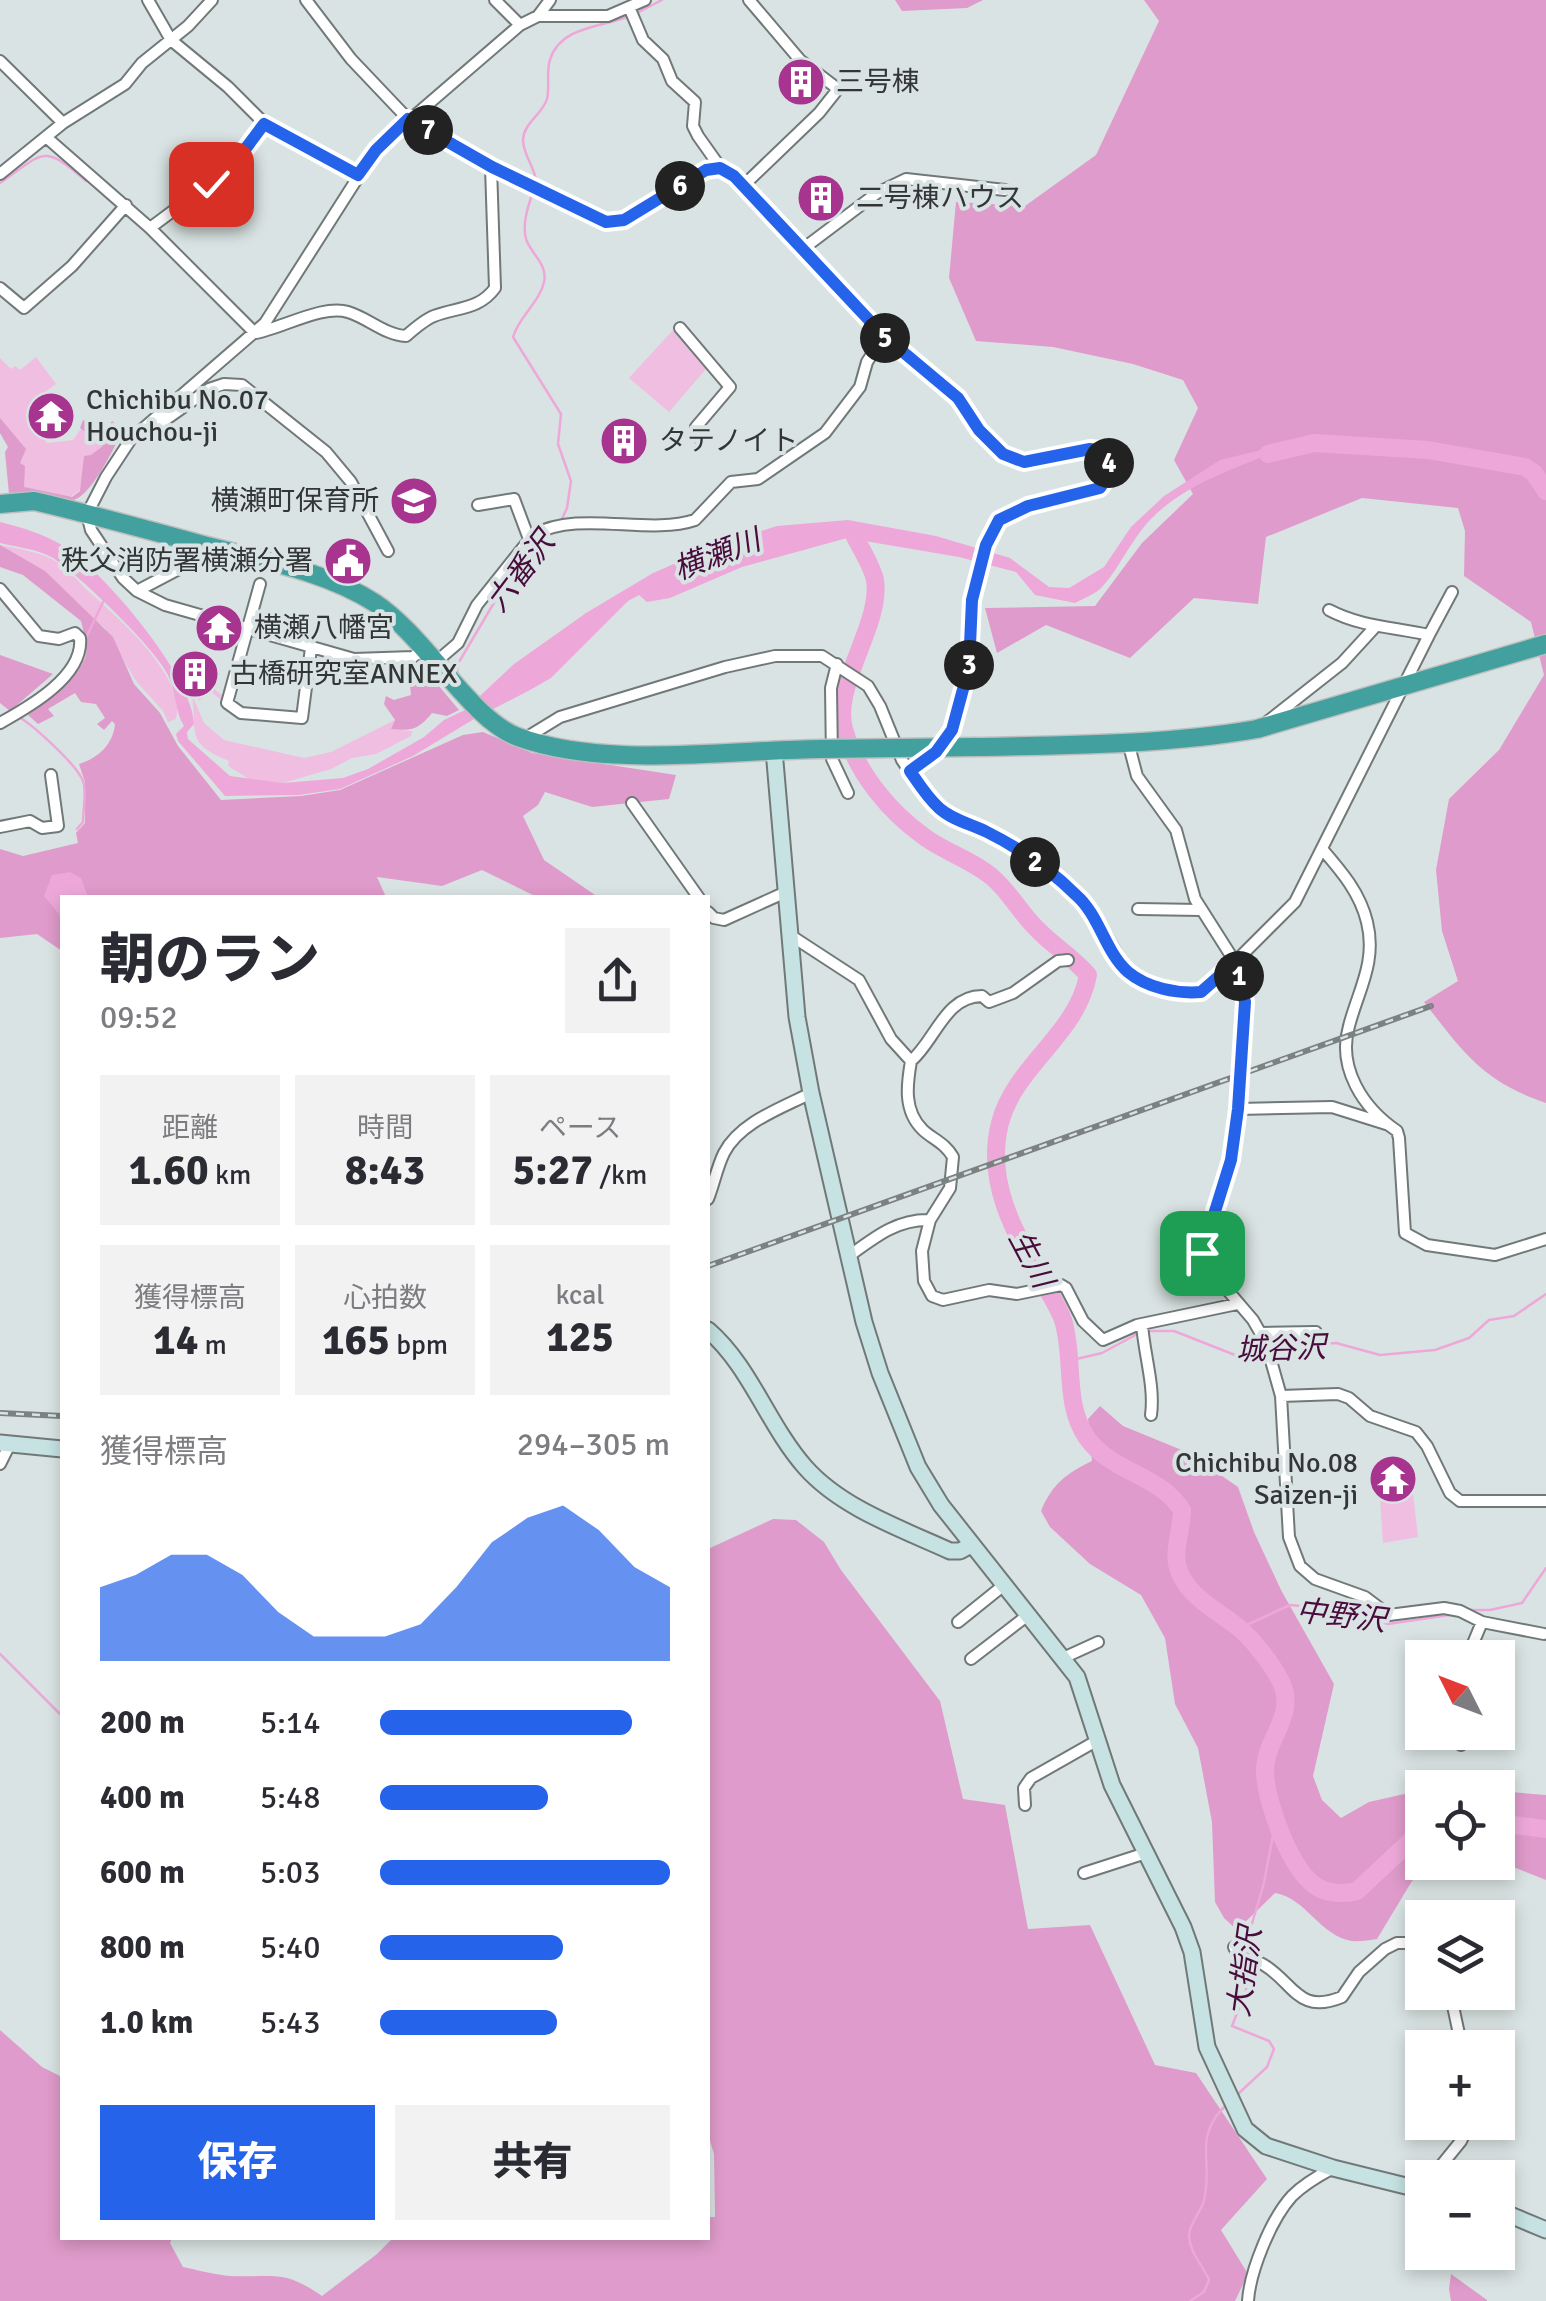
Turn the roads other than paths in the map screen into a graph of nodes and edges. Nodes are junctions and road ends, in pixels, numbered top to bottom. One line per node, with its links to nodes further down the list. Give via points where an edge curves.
1 (148, 0): 11 (street)
2 (212, 0): 11 (street)
3 (307, 0): 13 (street)
4 (494, 0): 10 (street)
5 (550, 0): 9 (street)
6 (645, 0): 8 (street)
7 (748, 0): 21 (street, via 800,60 838,89)
8 (632, 13): 9 (street); 18 (street, via 672,81 695,102 694,126)
9 (538, 16): 10 (street)
10 (520, 24): 13 (street)
11 (171, 40): 14 (street, via 125,84); 15 (street)
12 (0, 61): 14 (street)
13 (408, 119): 17 (street); 20 (street)
14 (63, 123): 16 (street)
15 (264, 124): 20 (street); 24 (street, via 225,172)
16 (46, 137): 19 (street); 23 (street)
17 (492, 167): 18 (street, via 612,223); 28 (street, via 496,288 490,295 428,318 406,336 335,309)
18 (720, 168): 21 (street)
19 (0, 174)
20 (358, 175): 28 (street)
21 (743, 186): 25 (street)
22 (1004, 190): 25 (street, via 906,178)
23 (126, 206): 24 (street); 26 (street, via 24,308)
24 (150, 228): 28 (street)
25 (804, 248): 29 (street)
26 (0, 288)
27 (680, 328): 30 (street, via 730,388 699,420)
28 (255, 333): 31 (street)
29 (884, 336): 35 (street, via 860,387 825,433 768,474 731,482 695,520 566,526); 56 (street, via 958,398 1003,454 1024,462 1090,449 1110,460 1100,488 999,520 972,600 969,667 952,730)
30 (698, 436)
31 (131, 439): 34 (street); 37 (street, via 210,390 242,386 326,452 351,482)
32 (0, 504): 34 (highway, via 34,501)
33 (478, 505): 35 (street, via 514,499)
34 (88, 514): 36 (highway); 40 (street, via 107,555)
35 (528, 539): 48 (street, via 477,605 458,643)
36 (207, 546): 40 (street, via 196,560); 48 (highway, via 344,586 393,616)
37 (388, 551)
38 (260, 584): 43 (street)
39 (0, 589): 51 (street, via 38,636 74,633 81,648 71,670)
40 (137, 591): 43 (street)
41 (1452, 592): 45 (street)
42 (1329, 610): 44 (street)
43 (249, 627): 47 (street); 47 (street, via 227,703 241,713 302,718)
44 (1375, 627): 45 (street); 52 (street, via 1319,684)
45 (1430, 634): 50 (street)
46 (1546, 644): 50 (highway)
47 (311, 648): 48 (street, via 363,659)
48 (436, 659): 53 (highway, via 485,716)
49 (841, 667): 53 (street, via 803,654 725,667 560,718); 56 (street, via 868,686); 58 (street, via 831,688 832,759)
50 (1403, 688): 52 (highway); 61 (street)
51 (0, 723)
52 (1257, 729): 54 (highway)
53 (524, 739): 55 (highway, via 625,755)
54 (1128, 742): 55 (highway, bridge); 65 (street, via 1137,776 1176,830)
55 (774, 750): 62 (street)
56 (910, 771): 69 (street, via 941,810 1006,843 1079,896 1126,971 1140,980 1201,992)
57 (50, 775): 60 (street, via 58,826 42,828 30,820)
58 (848, 793)
59 (632, 803): 63 (street)
60 (0, 827)
61 (1323, 850): 69 (street, via 1295,902); 73 (street, via 1356,892 1368,921 1368,975 1345,1054 1362,1098)
62 (786, 892): 66 (street, via 724,920); 67 (street)
63 (697, 895)
64 (1138, 909): 65 (street)
65 (1201, 910): 69 (street)
66 (710, 914)
67 (790, 936): 70 (street, via 858,980); 71 (street)
68 (1068, 960): 70 (street, via 1058,960 1004,997 968,997)
69 (1235, 962): 72 (street, via 1245,1002)
70 (911, 1061): 75 (street, via 911,1113 953,1157 950,1188)
71 (811, 1093): 74 (street, via 733,1140); 77 (street)
72 (1238, 1109): 73 (street, via 1332,1107); 78 (street, via 1231,1160 1202,1253)
73 (1386, 1124): 76 (street, via 1402,1146 1402,1227 1408,1237 1495,1254)
74 (710, 1193)
75 (930, 1220): 77 (street, via 892,1227); 79 (street, via 922,1251 932,1296 1017,1294 1056,1285 1066,1288 1098,1338)
76 (1546, 1239)
77 (849, 1256): 89 (street, via 880,1373 918,1466)
78 (1237, 1304): 79 (street); 82 (street)
79 (1142, 1324): 84 (street, via 1154,1394)
80 (710, 1332): 89 (street, via 817,1480 950,1551)
81 (1316, 1332): 82 (street)
82 (1266, 1343): 83 (street)
83 (1281, 1396): 88 (street, via 1338,1394 1370,1416 1416,1432 1460,1501); 93 (street, via 1288,1538 1300,1566 1390,1615 1444,1608)
84 (1151, 1416)
85 (5, 1444): 86 (street); 87 (street)
86 (60, 1449)
87 (0, 1464)
88 (1546, 1501)
89 (971, 1545): 90 (street)
90 (1004, 1585): 91 (street); 92 (street)
91 (1028, 1616): 97 (street); 98 (street)
92 (958, 1622)
93 (1482, 1622): 94 (street); 95 (street)
94 (1545, 1634)
95 (1474, 1640)
96 (1098, 1642): 97 (street)
97 (1062, 1658): 99 (street, via 1082,1689)
98 (971, 1659)
99 (1098, 1740): 100 (street, via 1030,1778); 101 (street)
100 (1025, 1805)
101 (1146, 1854): 102 (street); 107 (street, via 1183,1927 1207,2047 1245,2129 1258,2141)
102 (1084, 1873)
103 (1405, 1945): 104 (street, via 1391,1945 1359,1972 1342,1998 1320,2002 1301,1999 1259,1961 1240,1959)
104 (1234, 1947)
105 (1461, 2140): 106 (street)
106 (1445, 2160)
107 (1333, 2168): 108 (street); 111 (street, via 1286,2203 1252,2275)
108 (1405, 2182)
109 (1515, 2217): 110 (street)
110 (1546, 2230)
111 (1248, 2301)

